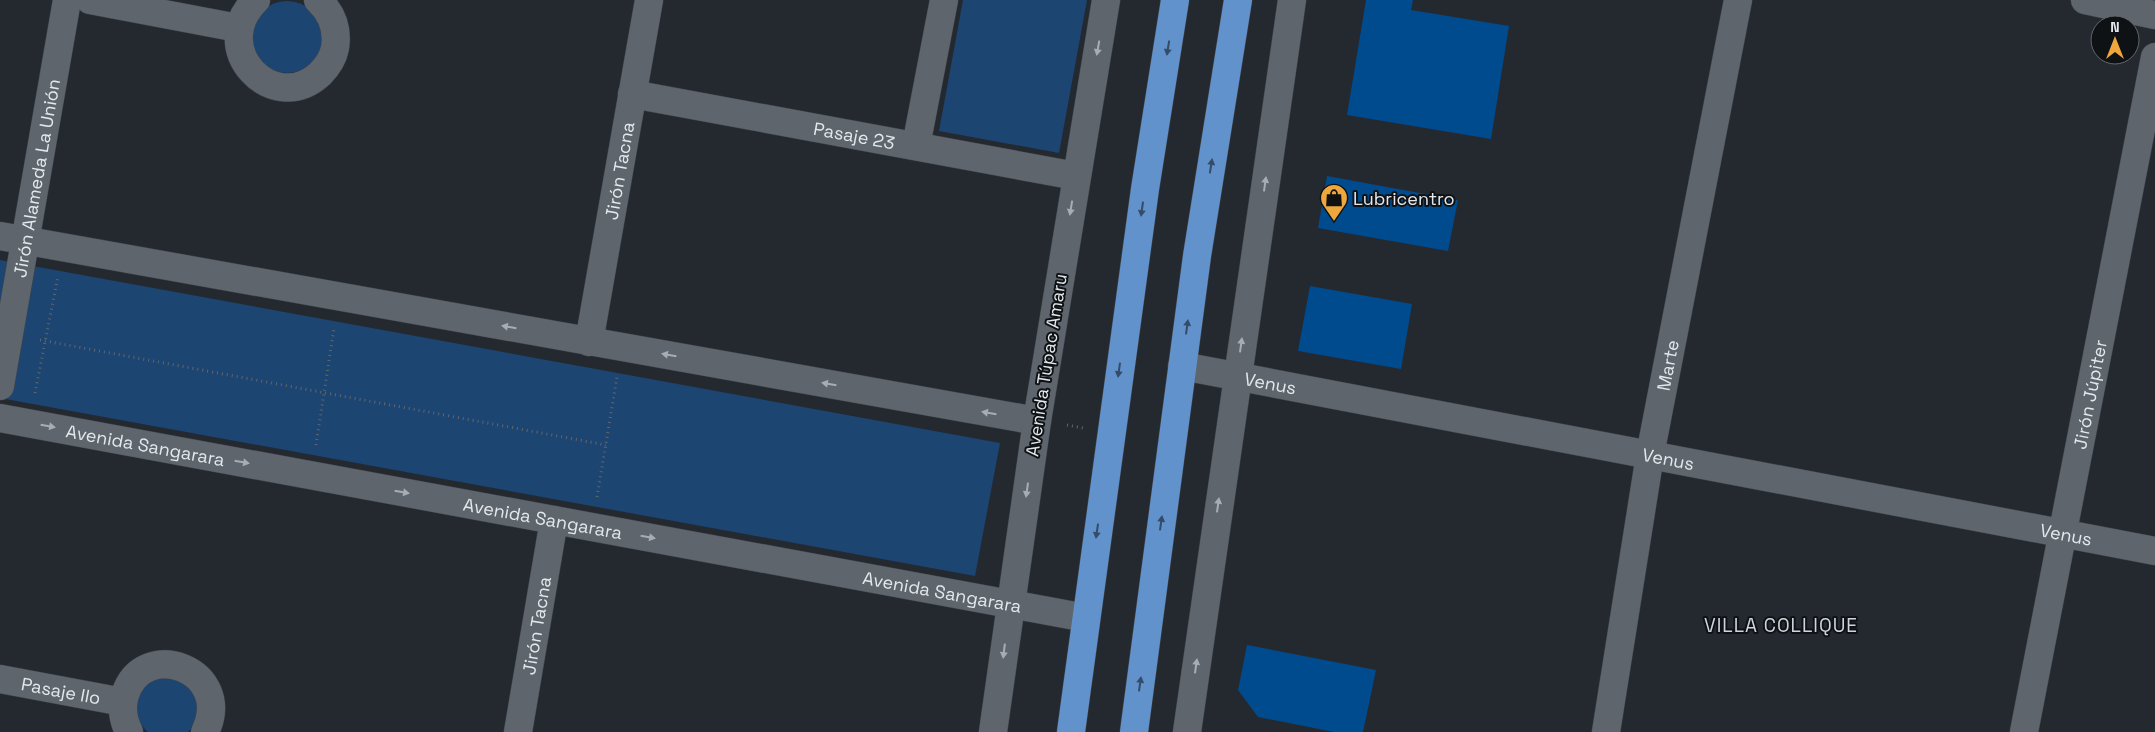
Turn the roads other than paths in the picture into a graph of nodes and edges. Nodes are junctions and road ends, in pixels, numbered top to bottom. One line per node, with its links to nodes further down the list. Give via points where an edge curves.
1 (67, 0): 19 (street, Jirón Alameda La Unión)
2 (90, 0): 14 (street)
3 (256, 0): 14 (street, via 244,13)
4 (318, 0): 14 (street, via 334,23 334,55 313,80 298,86 274,84 252,73 238,44)
5 (649, 0): 16 (street, Jirón Tacna)
6 (944, 0): 17 (street)
7 (1106, 0): 18 (street, Avenida Túpac Amaru, one-way to 18)
8 (1175, 0): 31 (highway, one-way to 31, via 1110,432)
9 (1238, 0): 21 (highway, one-way to 9)
10 (1292, 0): 22 (street, one-way to 10)
11 (1738, 0): 26 (street, Marte)
12 (2085, 0): 13 (street)
13 (2155, 15)
14 (238, 28)
15 (2155, 57): 28 (street, Jirón Júpiter)
16 (632, 94): 17 (street, Pasaje 23); 20 (street, Jirón Tacna)
17 (916, 146): 18 (street, Pasaje 23)
18 (1076, 176): 25 (street, Avenida Túpac Amaru, one-way to 25)
19 (13, 238): 20 (street, one-way to 19); 23 (street, Jirón Alameda La Unión)
20 (589, 342): 25 (street, one-way to 20)
21 (1182, 366): 22 (street, Venus); 39 (highway, one-way to 21)
22 (1236, 376): 26 (street, Venus); 40 (street, one-way to 22)
23 (0, 386)
24 (0, 418): 27 (street, Avenida Sangarara, one-way to 27)
25 (1037, 421): 30 (street, Avenida Túpac Amaru, one-way to 30)
26 (1650, 455): 28 (street, Venus); 41 (street, Marte)
27 (554, 520): 30 (street, Avenida Sangarara, one-way to 30); 36 (street, Jirón Tacna)
28 (2062, 533): 29 (street, Venus); 42 (street, Jirón Júpiter)
29 (2155, 551)
30 (1010, 604): 31 (street, Avenida Sangarara); 37 (street, Avenida Túpac Amaru, one-way to 37)
31 (1086, 618): 38 (highway)
32 (0, 679): 33 (street, Pasaje Ilo)
33 (123, 702): 34 (street, Pasaje Ilo, via 123,717); 35 (street, Pasaje Ilo, via 127,688 136,676 162,664 177,666 202,681 209,693 212,708)
34 (129, 732)
35 (205, 732)
36 (518, 732)
37 (993, 732)
38 (1071, 732)
39 (1134, 732)
40 (1187, 732)
41 (1606, 732)
42 (2024, 732)

